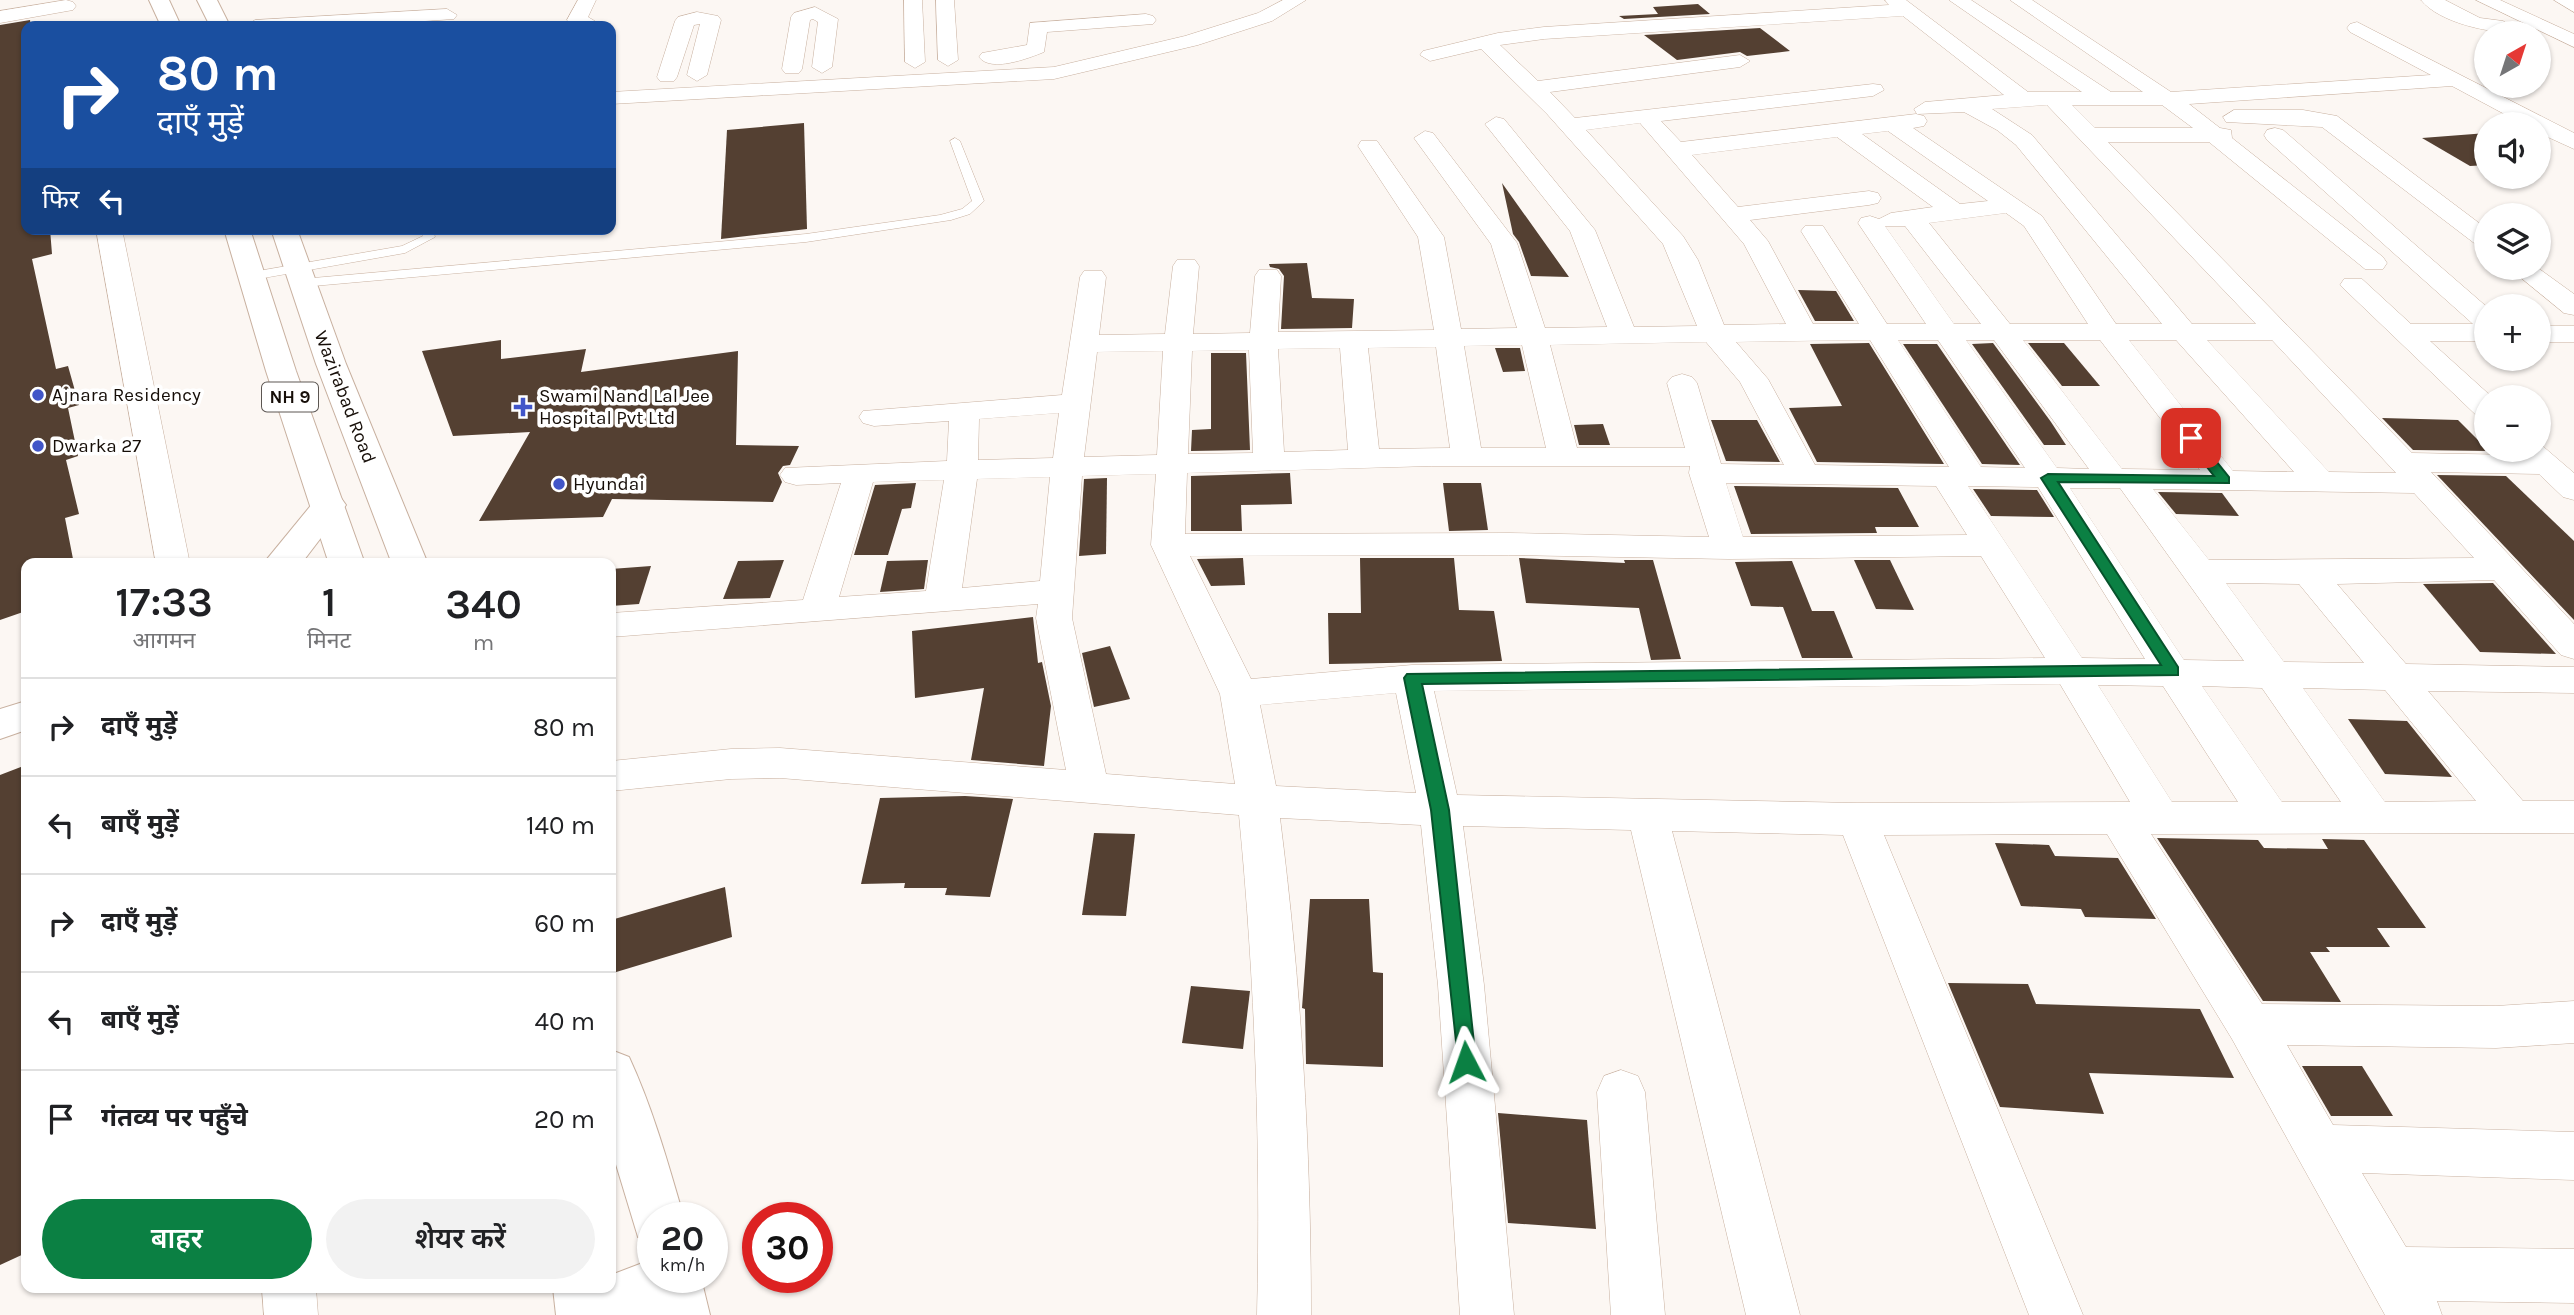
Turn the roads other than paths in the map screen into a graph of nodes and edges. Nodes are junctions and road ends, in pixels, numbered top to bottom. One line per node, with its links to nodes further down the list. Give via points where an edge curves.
1 (159, 0): 20 (main road)
2 (207, 0): 21 (main road)
3 (587, 0): 23 (street)
4 (913, 0): 33 (street)
5 (945, 0): 31 (street)
6 (1060, 0): 25 (street)
7 (1297, 0): 29 (street, via 1242,26)
8 (1958, 0): 43 (street)
9 (2019, 0): 45 (street)
10 (2430, 0): 24 (street)
11 (2485, 0): 28 (street)
12 (2563, 0): 15 (street)
13 (66, 3): 18 (street); 19 (street)
14 (1901, 5): 27 (street); 44 (street)
15 (2574, 6)
16 (1144, 10): 25 (street); 29 (street)
17 (447, 15): 22 (street)
18 (0, 17)
19 (69, 21)
20 (169, 21)
21 (218, 21)
22 (342, 21)
23 (580, 21)
24 (2474, 22)
25 (1064, 26): 31 (street, via 1035,18 1037,48 1030,53)
26 (2357, 28): 38 (street)
27 (1485, 41): 30 (street); 39 (street)
28 (2574, 41)
29 (1156, 49): 40 (street, via 1054,72)
30 (1430, 55)
31 (948, 60): 33 (street)
32 (1740, 61): 39 (street)
33 (915, 62): 34 (street)
34 (822, 67): 35 (street); 35 (street, via 828,19 815,13 801,17)
35 (792, 69): 36 (street)
36 (697, 75): 37 (street); 37 (street, via 711,20 704,18 685,22)
37 (667, 76): 40 (street)
38 (2455, 80): 45 (street); 59 (street)
39 (1534, 88): 51 (street)
40 (616, 89)
41 (1872, 90): 47 (street)
42 (2052, 97): 43 (street); 44 (street); 53 (street)
43 (2105, 98): 45 (street)
44 (2023, 99): 46 (street)
45 (2167, 99): 49 (street)
46 (1970, 106): 48 (street); 87 (street, via 2024,140)
47 (1645, 116): 51 (street); 61 (street)
48 (1911, 118): 52 (street); 62 (street)
49 (2195, 118): 54 (street); 57 (street, via 2313,117 2329,121)
50 (1496, 124): 94 (street, via 1582,230)
51 (1569, 125): 91 (street, via 1674,241)
52 (1843, 131): 61 (street); 63 (street)
53 (2091, 135): 54 (street); 88 (street)
54 (2216, 135): 55 (street); 72 (street)
55 (2276, 135): 57 (street); 81 (street)
56 (1425, 138): 95 (street, via 1504,243)
57 (2351, 138): 67 (street)
58 (955, 141): 74 (lane, via 978,201 973,208 940,219 806,238)
59 (2574, 142)
60 (1369, 146): 96 (street, via 1431,237)
61 (1675, 149): 64 (street)
62 (2013, 205): 63 (street); 85 (street, via 2040,229)
63 (1955, 212): 65 (street)
64 (1733, 215): 66 (street); 66 (street)
65 (1912, 218): 66 (street); 84 (street)
66 (1820, 227): 82 (street); 83 (street); 86 (street)
67 (2474, 231)
68 (110, 235): 130 (street)
69 (239, 235): 75 (main road, NH 9)
70 (286, 235): 74 (main road, Wazirabad Road)
71 (429, 235): 74 (lane, via 424,242 405,249)
72 (2374, 263)
73 (1186, 266): 99 (street)
74 (300, 275): 75 (lane); 133 (main road, Wazirabad Road)
75 (251, 276): 126 (main road, NH 9)
76 (1268, 276): 98 (street)
77 (1093, 277): 100 (street)
78 (2538, 280): 80 (street)
79 (2353, 285): 89 (street)
80 (2574, 307)
81 (2474, 310)
82 (1879, 331): 83 (street); 86 (street); 120 (street)
83 (1944, 331): 84 (street); 121 (street)
84 (2000, 331): 85 (street); 122 (street)
85 (2106, 331): 87 (street); 123 (street)
86 (1804, 332): 91 (street)
87 (2184, 332): 88 (street); 124 (street)
88 (2277, 332): 116 (street)
89 (2404, 332): 90 (street); 102 (street)
90 (2474, 333)
91 (1714, 334): 94 (street); 118 (street, via 1753,379)
92 (2551, 334): 93 (street)
93 (2574, 334)
94 (1624, 336): 95 (street)
95 (1534, 337): 96 (street); 107 (street)
96 (1447, 338): 97 (street); 106 (street)
97 (1353, 341): 98 (street); 108 (street)
98 (1264, 342): 99 (street); 109 (street)
99 (1178, 343): 100 (street); 112 (street)
100 (1085, 344): 103 (street)
101 (1682, 383): 113 (street)
102 (2474, 397)
103 (1077, 403): 104 (street); 114 (street)
104 (964, 411): 105 (street); 115 (street)
105 (874, 417)
106 (1467, 457): 107 (street); 108 (street)
107 (1564, 457): 113 (street)
108 (1364, 459): 109 (street)
109 (1269, 462): 112 (street)
110 (2498, 462): 116 (street)
111 (2544, 462): 125 (street)
112 (1174, 465): 114 (street); 127 (street)
113 (1703, 465): 118 (street); 129 (street)
114 (1067, 468): 115 (street); 137 (street)
115 (962, 470): 117 (street); 138 (street)
116 (2415, 472): 124 (street); 134 (street)
117 (860, 473): 119 (street); 139 (street)
118 (1804, 473): 120 (street)
119 (796, 475)
120 (1959, 477): 121 (street); 128 (street)
121 (2048, 478): 122 (street); 143 (street)
122 (2121, 478): 123 (street); 135 (street)
123 (2224, 480): 124 (street)
124 (2320, 481)
125 (2574, 490)
126 (328, 505): 131 (main road); 132 (main road, NH 9)
127 (1168, 545): 129 (street); 148 (street)
128 (1992, 545): 129 (street); 142 (street)
129 (1728, 548)
130 (172, 558)
131 (286, 558)
132 (345, 558)
133 (408, 558)
134 (2505, 569): 136 (street); 141 (street)
135 (2199, 571): 136 (street); 144 (street)
136 (2309, 573): 145 (street)
137 (1055, 590): 138 (street); 154 (street, via 1055,618)
138 (942, 602): 139 (street)
139 (817, 610): 140 (street)
140 (616, 625)
141 (2574, 646)
142 (2071, 671): 143 (street); 146 (street); 160 (street)
143 (2172, 671): 144 (street); 158 (street)
144 (2273, 673): 145 (street); 161 (street)
145 (2397, 677): 147 (street); 162 (street)
146 (1412, 678): 148 (street); 156 (street)
147 (2574, 680)
148 (1239, 694): 155 (street)
149 (21, 697): 150 (main road)
150 (0, 703)
151 (21, 717): 152 (main road)
152 (0, 724)
153 (616, 776): 154 (street, via 780,763)
154 (1089, 787): 155 (street)
155 (1258, 801): 156 (street); 178 (street, via 1269,900 1285,1215)
156 (1440, 810): 157 (street); 179 (street, via 1461,985)
157 (1648, 816): 163 (street); 181 (street)
158 (2269, 816): 160 (street); 161 (street)
159 (2574, 817): 162 (street)
160 (2140, 818): 163 (street); 165 (street)
161 (2374, 818): 162 (street)
162 (2513, 818)
163 (1857, 819): 182 (street)
164 (2574, 1022): 165 (street, via 2496,1027)
165 (2249, 1024): 168 (street)
166 (616, 1086): 170 (main road)
167 (1621, 1091): 180 (street)
168 (2320, 1148): 169 (street); 175 (street)
169 (2574, 1156)
170 (652, 1202)
171 (2574, 1276): 175 (street)
172 (289, 1293): 176 (street)
173 (582, 1293): 177 (main road)
174 (665, 1293): 177 (main road)
175 (2404, 1294)
176 (291, 1315)
177 (585, 1315)
178 (1284, 1315)
179 (1487, 1315)
180 (1638, 1315)
181 (1773, 1315)
182 (2056, 1315)

